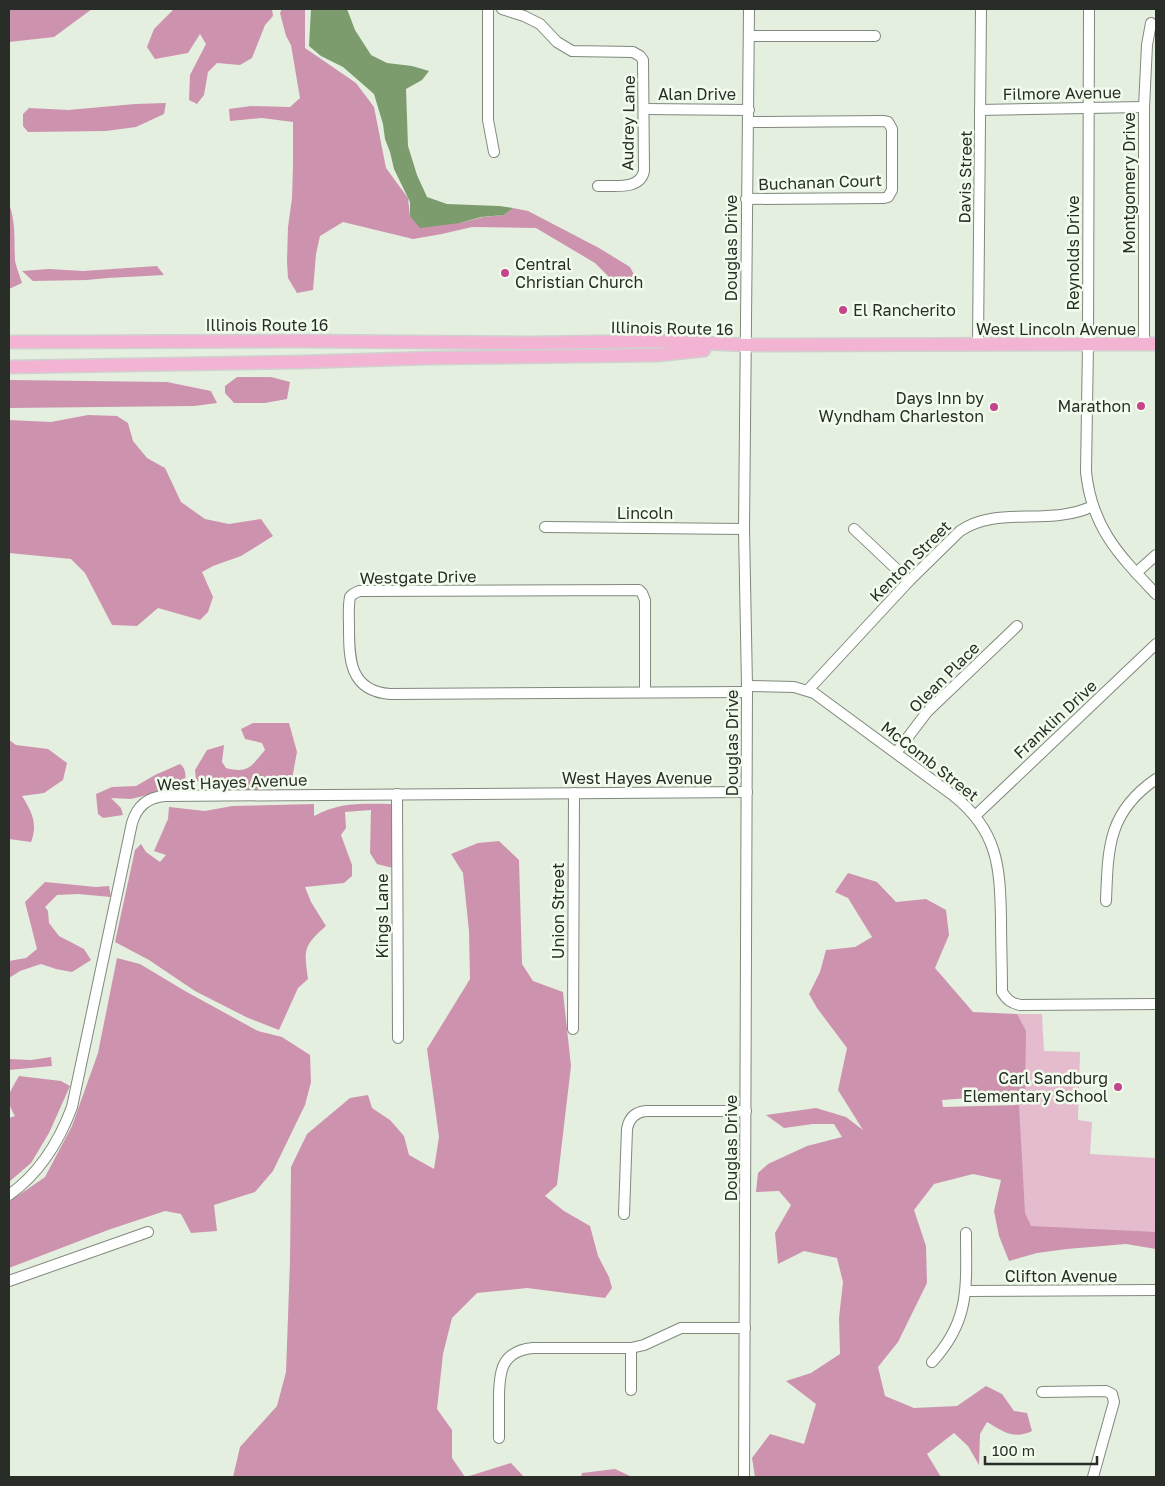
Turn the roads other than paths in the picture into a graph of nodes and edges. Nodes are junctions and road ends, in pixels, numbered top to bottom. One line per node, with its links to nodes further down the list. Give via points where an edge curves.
1 (488, 9): 15 (street, via 488,120)
2 (502, 9): 11 (street, Audrey Lane, via 540,24 557,42 572,51 636,53 644,66)
3 (749, 9): 7 (street, Douglas Drive)
4 (981, 9): 13 (street, Davis Street)
5 (1089, 9): 9 (street, Reynolds Drive)
6 (1151, 23): 10 (street, Montgomery Drive)
7 (749, 36): 8 (street); 12 (street, Douglas Drive)
8 (875, 36)
9 (1089, 107): 10 (street, Filmore Avenue); 13 (street, Filmore Avenue); 20 (street, Reynolds Drive)
10 (1144, 107): 19 (street, Montgomery Drive)
11 (644, 109): 12 (street, Alan Drive); 16 (street, Audrey Lane, via 642,177 635,184)
12 (749, 110): 14 (street, Douglas Drive)
13 (980, 110): 22 (street, Davis Street)
14 (749, 122): 17 (street, Douglas Drive); 17 (street, Buchanan Court, via 888,122 892,129 892,190 884,198)
15 (494, 152)
16 (598, 186)
17 (746, 199): 21 (street, Douglas Drive)
18 (9, 342): 21 (main road, Illinois Route 16, via 657,341)
19 (1150, 344): 20 (main road, West Lincoln Avenue)
20 (1088, 345): 22 (main road, West Lincoln Avenue); 24 (street, Reynolds Drive, via 1086,472)
21 (746, 346): 22 (main road, West Lincoln Avenue); 23 (main road, Illinois Route 16, via 658,355); 26 (street, Douglas Drive)
22 (978, 346)
23 (9, 367)
24 (1093, 506): 29 (street, Reynolds Drive, via 1114,548); 30 (street, Kenton Street, via 1054,517 997,518 978,522 960,531)
25 (545, 527): 26 (street, Lincoln)
26 (744, 528): 34 (street, Douglas Drive)
27 (854, 529): 30 (street)
28 (1156, 555): 29 (street)
29 (1136, 573): 31 (street, Reynolds Drive)
30 (909, 582): 35 (street, Kenton Street)
31 (1156, 594)
32 (1017, 626): 37 (street, Olean Place, via 939,700)
33 (1156, 644): 42 (street, Franklin Drive)
34 (748, 689): 35 (street, McComb Street, via 794,687); 36 (street, Westgate Drive); 39 (street, Douglas Drive)
35 (808, 690): 37 (street, McComb Street)
36 (645, 692): 36 (street, Westgate Drive, via 379,692 363,684 350,662 350,597 360,591 639,590 645,600)
37 (896, 753): 42 (street, McComb Street, via 954,796)
38 (1156, 779): 43 (street, via 1136,795 1114,830 1108,858)
39 (747, 792): 40 (street, West Hayes Avenue); 47 (street, Douglas Drive)
40 (574, 793): 41 (street, West Hayes Avenue); 45 (street, Union Street)
41 (397, 794): 46 (street, Kings Lane); 48 (street, West Hayes Avenue, via 165,796 150,799 138,808 132,823 66,1125 51,1152 27,1181)
42 (975, 816): 44 (street, McComb Street, via 992,844 999,871 1002,992 1006,999 1020,1005)
43 (1106, 901)
44 (1156, 1004)
45 (573, 1029)
46 (398, 1038)
47 (746, 1111): 49 (street, via 646,1111 635,1114 627,1129); 55 (street, Douglas Drive)
48 (9, 1195)
49 (624, 1214)
50 (148, 1232): 52 (street)
51 (966, 1233): 54 (street)
52 (9, 1281)
53 (1156, 1290): 54 (street, Clifton Avenue)
54 (966, 1291): 57 (street, via 953,1335)
55 (745, 1328): 56 (street, via 681,1328); 61 (street, Douglas Drive)
56 (631, 1348): 58 (street); 60 (street, via 525,1348 511,1356 500,1376)
57 (932, 1362)
58 (631, 1390)
59 (1042, 1392): 62 (street, via 1106,1391 1112,1394 1114,1402)
60 (499, 1438)
61 (744, 1477)
62 (1093, 1477)

